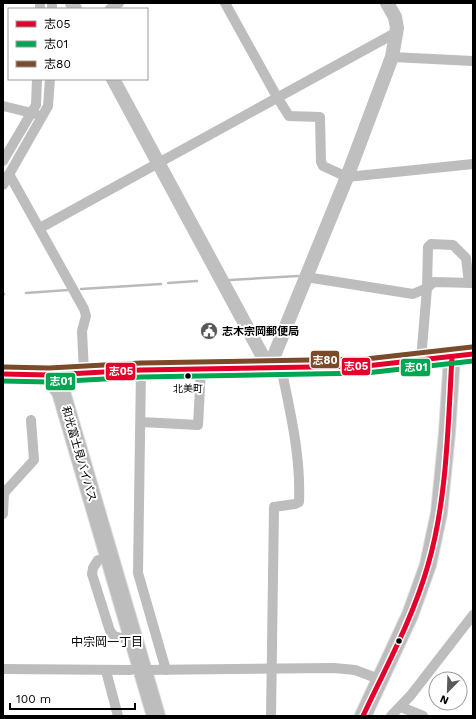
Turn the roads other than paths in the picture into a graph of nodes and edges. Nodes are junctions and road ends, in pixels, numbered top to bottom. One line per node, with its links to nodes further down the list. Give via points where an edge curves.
1 (225, 3): 9 (street)
2 (387, 3): 3 (street, via 395,17)
3 (397, 32): 4 (street); 9 (street)
4 (392, 57): 5 (street); 16 (street)
5 (473, 61)
6 (37, 80): 11 (street)
7 (50, 80): 11 (street, via 49,104)
8 (114, 80): 13 (street)
9 (277, 97): 13 (street); 16 (street, via 289,116 320,117 320,162)
10 (3, 106): 11 (street)
11 (36, 114): 12 (street); 15 (street)
12 (3, 161)
13 (158, 163): 18 (street); 25 (street)
14 (473, 164): 16 (street)
15 (9, 174): 17 (street); 18 (street)
16 (347, 177): 19 (street)
17 (3, 185)
18 (40, 228): 28 (street, via 86,316 82,331)
19 (306, 278): 21 (street, via 413,294); 25 (street)
20 (471, 283): 21 (street, via 434,282); 21 (street, via 466,258 453,245 430,244)
21 (427, 288): 24 (street)
22 (473, 354): 23 (main road)
23 (452, 357): 24 (main road); 40 (main road, via 439,513 433,546 416,601)
24 (421, 360): 25 (main road, via 366,366)
25 (275, 367): 26 (main road); 35 (street, via 290,414 300,477 299,502 274,507)
26 (201, 369): 27 (main road); 32 (street, via 198,425)
27 (141, 370): 28 (main road); 32 (street)
28 (84, 373): 30 (main road)
29 (3, 374): 30 (main road)
30 (49, 374): 37 (highway, 和光富士見バイパス, via 61,392); 37 (highway, 和光富士見バイパス, via 48,394 121,638)
31 (31, 420): 33 (street, via 34,460 4,493)
32 (141, 422): 38 (street, via 138,573)
33 (3, 514)
34 (473, 616): 41 (street)
35 (272, 668): 38 (street); 40 (street, via 355,670); 45 (street)
36 (3, 669): 39 (street)
37 (136, 670): 38 (street); 39 (street); 43 (highway, 和光富士見バイパス); 44 (highway, 和光富士見バイパス)
38 (166, 670)
39 (106, 671): 42 (street)
40 (379, 679): 46 (main road)
41 (402, 711): 47 (street); 48 (street)
42 (118, 716)
43 (144, 716)
44 (156, 716)
45 (271, 716)
46 (363, 716)
47 (392, 716)
48 (423, 716)

